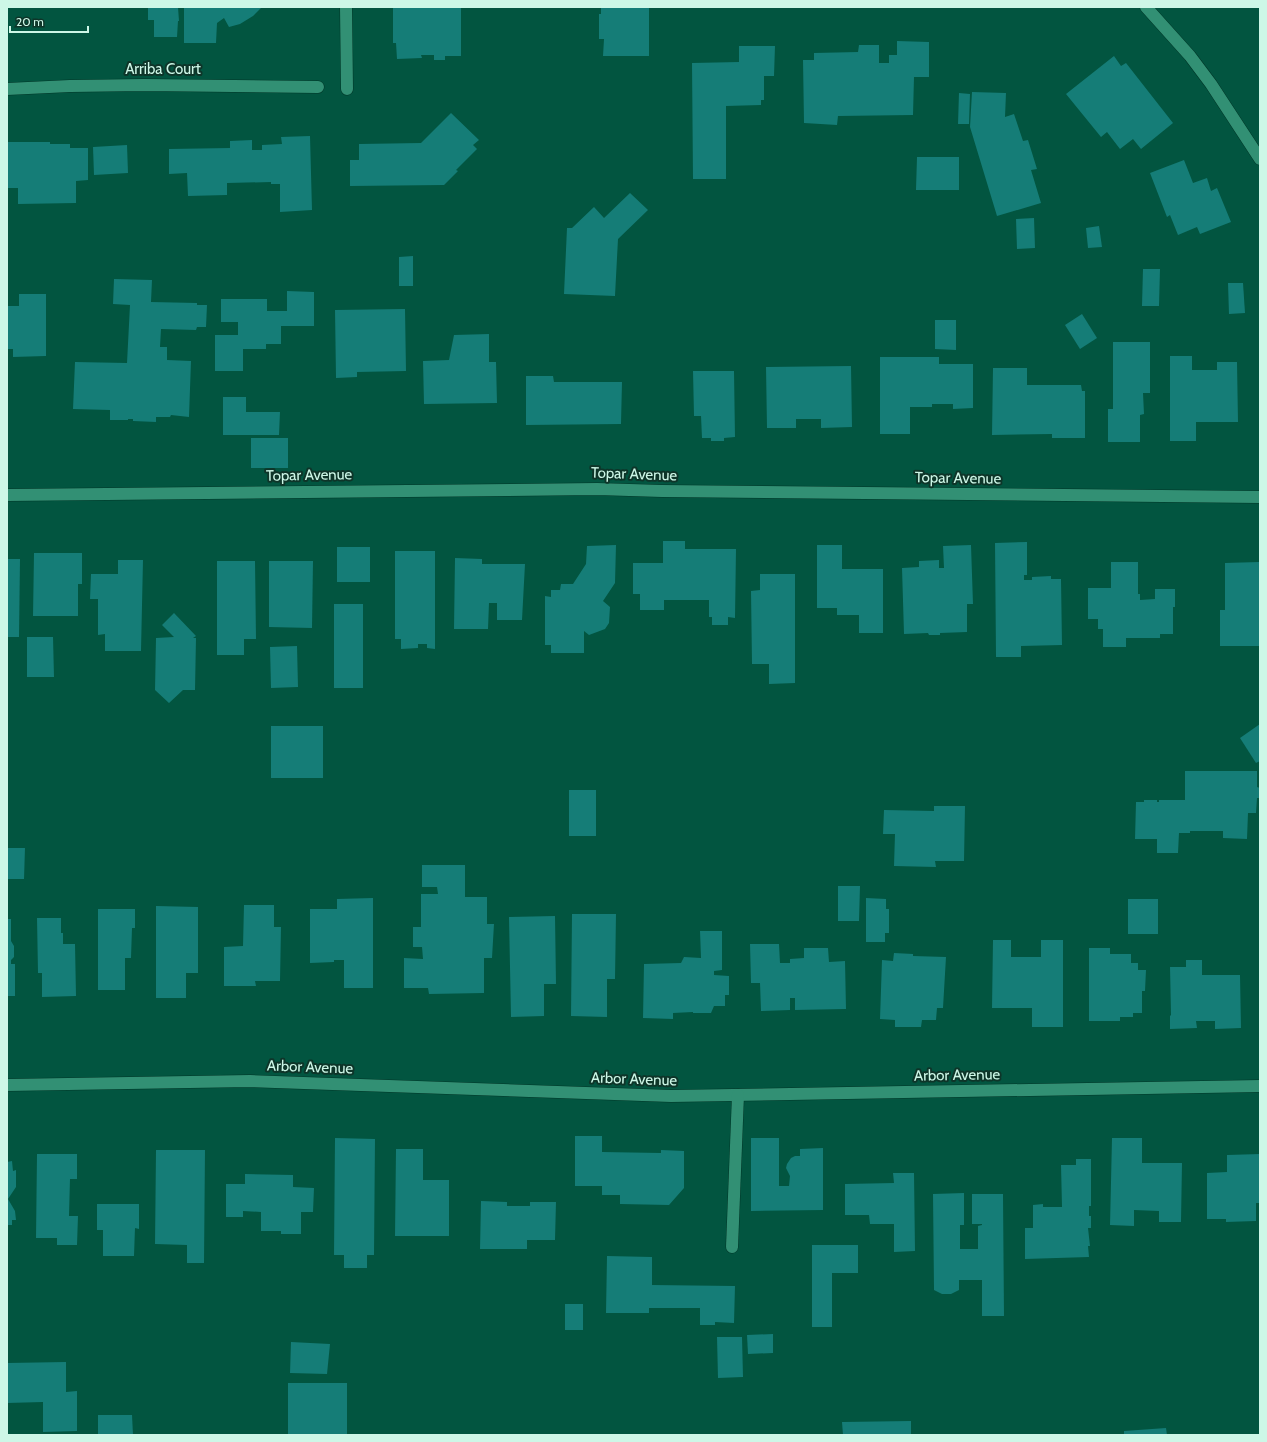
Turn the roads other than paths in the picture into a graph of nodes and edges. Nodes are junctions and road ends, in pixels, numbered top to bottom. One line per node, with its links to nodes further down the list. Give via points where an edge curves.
1 (346, 7): 5 (street)
2 (1146, 7): 6 (street, via 1194,61)
3 (318, 87): 4 (street, Arriba Court, via 144,85)
4 (7, 89)
5 (347, 89)
6 (1260, 159)
7 (7, 495): 8 (street, Topar Avenue, via 597,488 662,491)
8 (1260, 497)
9 (7, 1085): 11 (street, Arbor Avenue, via 250,1081 663,1096)
10 (1260, 1086): 11 (street, Arbor Avenue)
11 (738, 1095): 12 (street)
12 (732, 1247)

